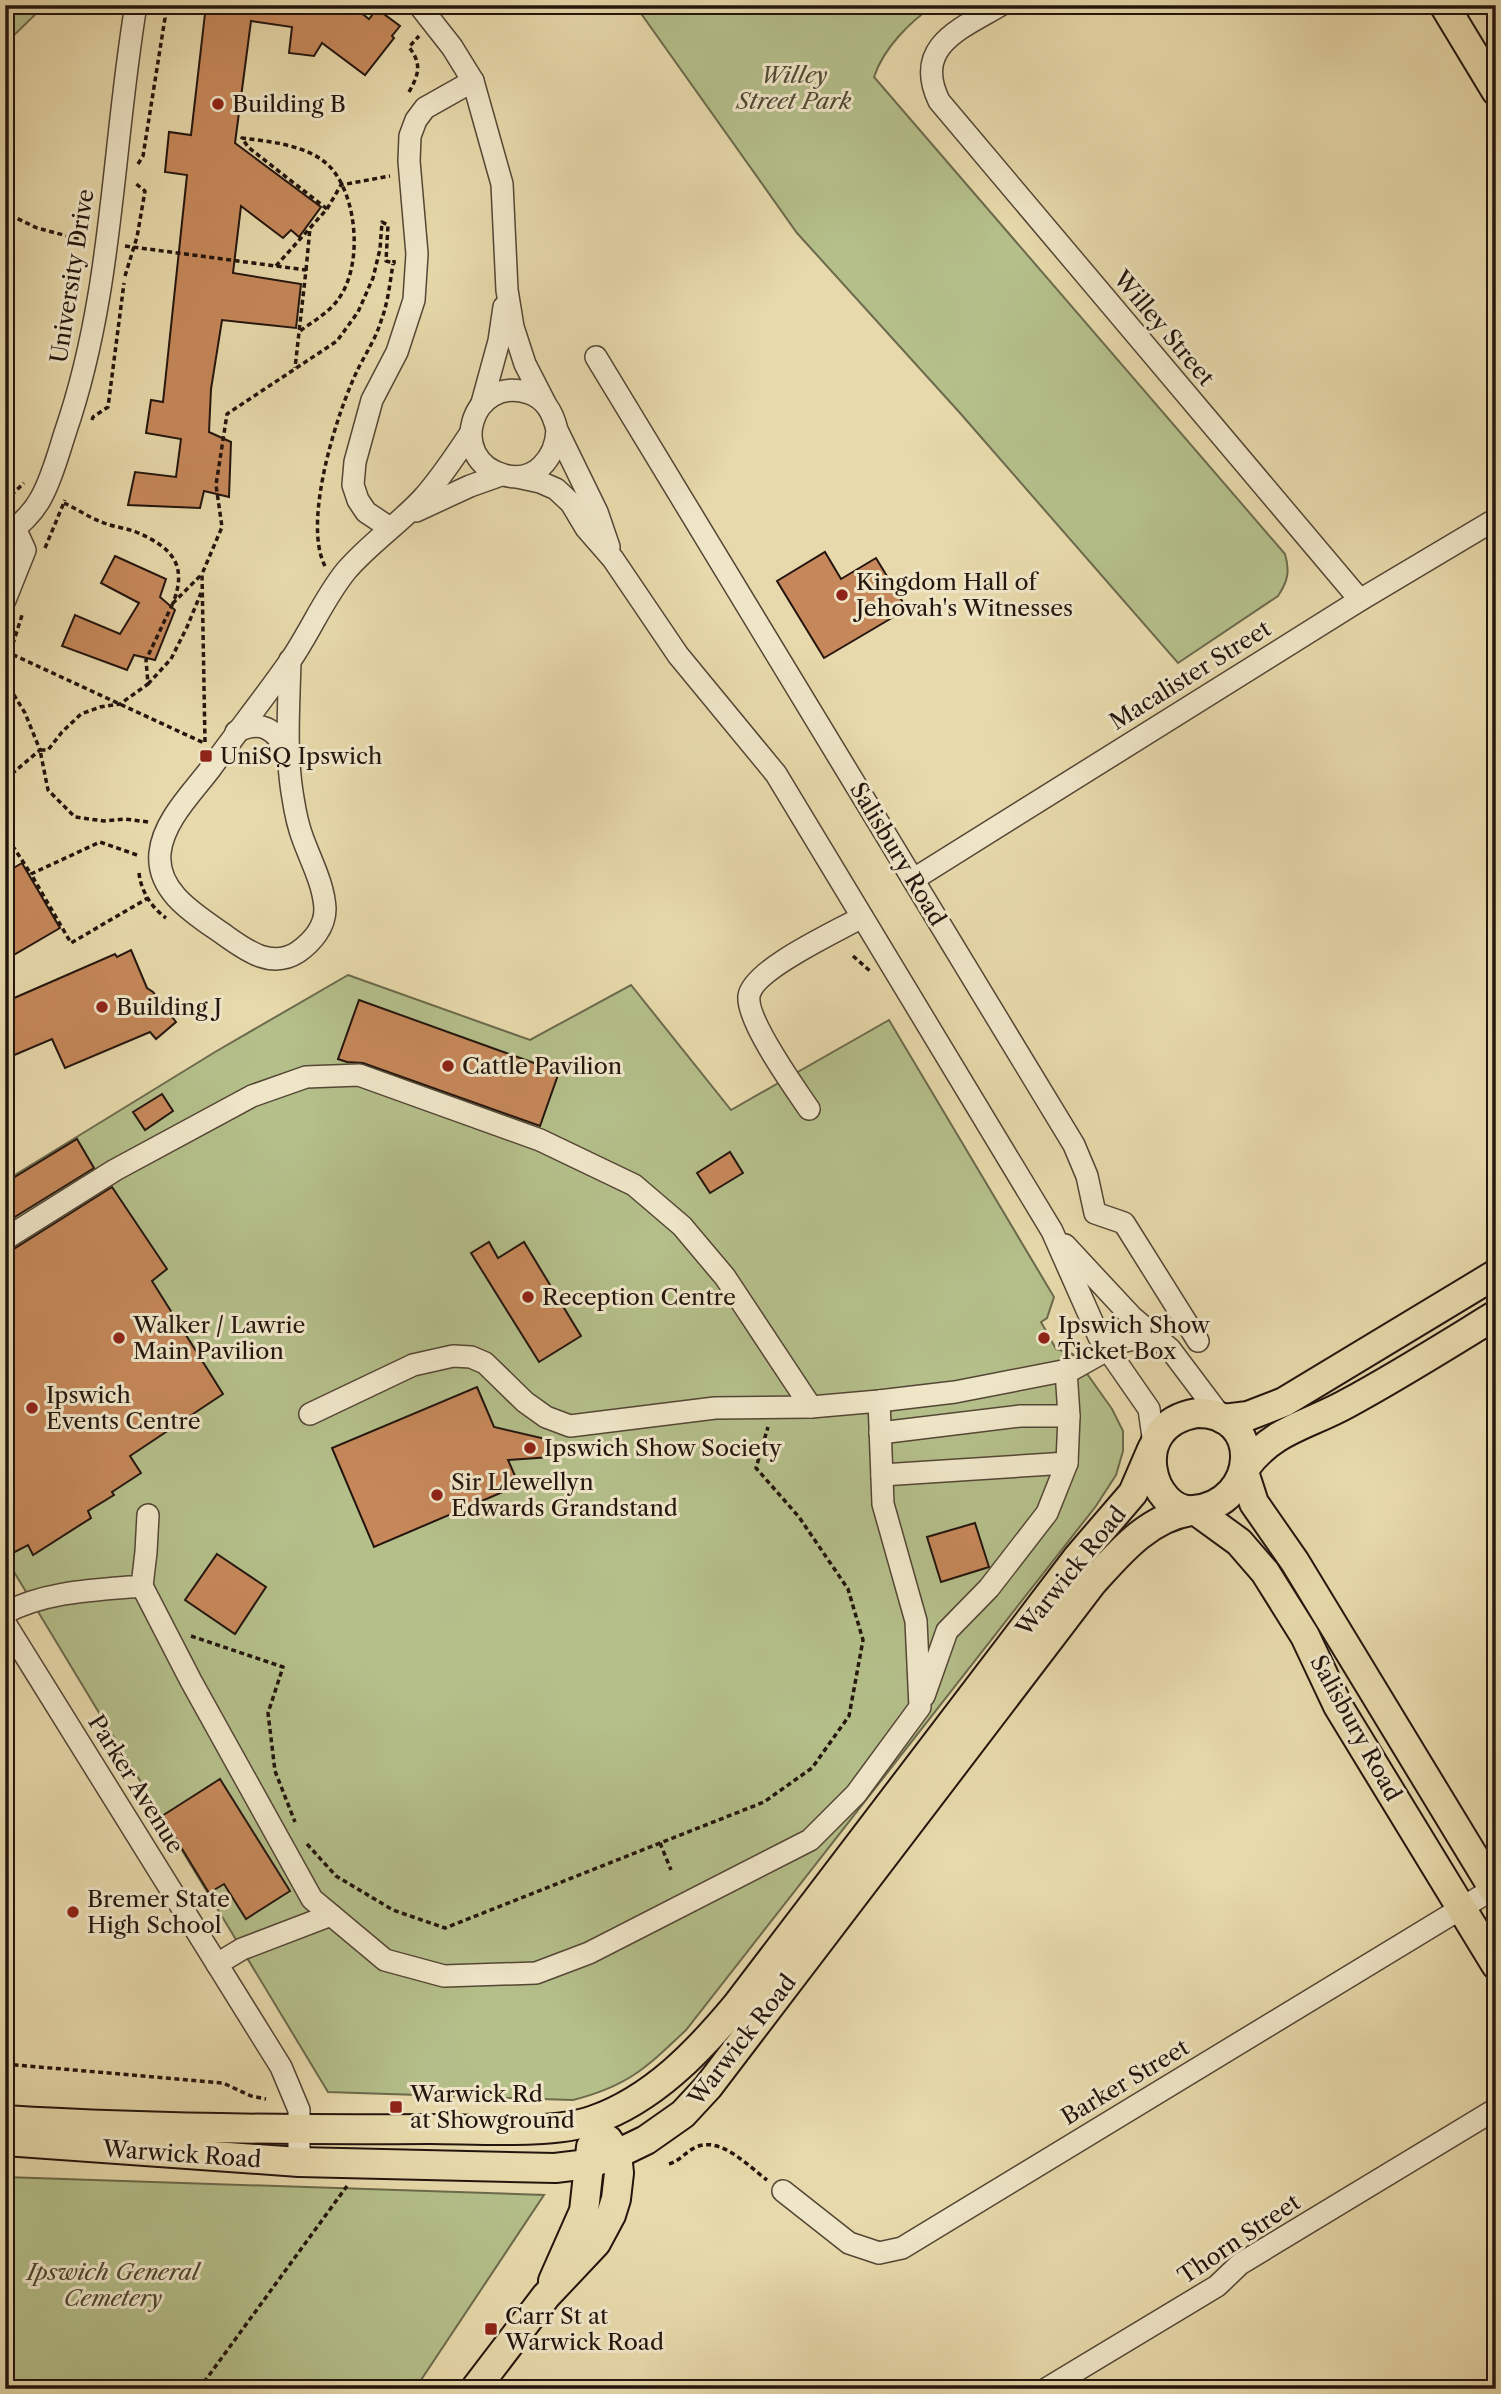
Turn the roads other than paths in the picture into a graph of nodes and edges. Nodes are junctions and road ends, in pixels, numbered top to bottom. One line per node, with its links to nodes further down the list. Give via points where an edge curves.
1 (136, 5): 16 (street, University Drive, via 94,328 72,412 40,499)
2 (419, 5): 5 (street)
3 (1001, 5): 19 (street, Willey Street, via 939,46 931,65 932,87 939,101)
4 (1444, 5): 6 (main road)
5 (473, 81): 7 (street, via 502,184); 15 (street, via 425,108 410,136 417,254 414,300 397,352 372,400 353,485 366,512)
6 (1496, 91)
7 (507, 290): 9 (street); 10 (street, via 519,347)
8 (596, 357): 23 (street, Salisbury Road)
9 (482, 403): 10 (street, via 505,390 533,394); 12 (street)
10 (545, 403): 11 (street)
11 (557, 430): 13 (street, via 552,454 544,465 530,474); 17 (street, via 597,512)
12 (470, 434): 13 (street, via 479,460); 15 (street, via 436,484)
13 (509, 476): 15 (street, via 460,490); 17 (street, via 540,482 564,495)
14 (1496, 519): 19 (street, Macalister Street)
15 (396, 523): 20 (street, via 341,578)
16 (10, 532): 18 (street, via 25,550)
17 (613, 559): 24 (street, via 678,655 776,774)
18 (5, 600)
19 (1360, 600): 23 (street, Macalister Street)
20 (290, 660): 21 (street); 22 (street)
21 (236, 732): 22 (street, via 263,727); 22 (street, via 214,748 172,820 160,854 162,871 183,905 247,951 275,959 292,956 308,945 325,912 323,893 301,835)
22 (288, 752)
23 (914, 879): 31 (street, Salisbury Road, via 1074,1145 1095,1213 1124,1223)
24 (862, 917): 25 (street, via 776,965 749,995 751,1016); 26 (street)
25 (808, 1110)
26 (1052, 1231): 30 (street); 32 (street)
27 (5, 1239): 35 (street, via 115,1170 252,1096 306,1077 359,1075 540,1140 634,1185 682,1226 725,1277)
28 (1496, 1274): 38 (main road, via 1284,1402 1248,1416)
29 (1496, 1315): 42 (main road, via 1347,1404 1280,1434)
30 (1156, 1338): 32 (street, via 1133,1338); 38 (street, via 1173,1352)
31 (1198, 1341)
32 (1106, 1348): 33 (street); 40 (street, via 1147,1404)
33 (1066, 1370): 34 (street, via 955,1392); 37 (street)
34 (879, 1401): 35 (street); 39 (street)
35 (811, 1407): 36 (street, via 715,1408 570,1426 525,1402 485,1363 453,1356 414,1365)
36 (310, 1414)
37 (1069, 1416): 39 (street, via 1020,1416); 41 (street)
38 (1222, 1418): 40 (main road, via 1203,1413 1184,1416 1167,1427); 42 (main road, via 1243,1442)
39 (880, 1433): 43 (street)
40 (1153, 1446): 44 (main road, via 1152,1469 1159,1486 1175,1504); 57 (main road, Warwick Road, via 1126,1504 1078,1558 706,2042 635,2100)
41 (1067, 1463): 43 (street); 49 (street, via 1047,1513 989,1588 947,1631)
42 (1245, 1470): 44 (main road, via 1227,1497); 50 (main road, Salisbury Road, via 1254,1503 1295,1562)
43 (882, 1475): 49 (street, via 883,1504 916,1621)
44 (1193, 1510): 51 (main road, Salisbury Road, via 1239,1542 1265,1572 1305,1636 1338,1706); 60 (main road, Warwick Road, via 1164,1518 1116,1556 708,2087 683,2114)
45 (148, 1515): 46 (street)
46 (142, 1586): 47 (street, via 82,1591 20,1605); 52 (street, via 312,1899)
47 (5, 1614)
48 (5, 1623): 53 (street, Parker Avenue)
49 (920, 1707): 52 (street, via 856,1794 810,1840 589,1953 536,1973 444,1976 385,1960)
50 (1494, 1891): 51 (street, Barker Street)
51 (1461, 1908): 54 (main road, Salisbury Road); 63 (street, Barker Street, via 902,2248 878,2253 849,2242)
52 (331, 1914): 53 (street, via 242,1949)
53 (217, 1964): 58 (street, Parker Avenue, via 281,2067 299,2110)
54 (1496, 1965)
55 (1496, 2109): 66 (street, Thorn Street, via 1240,2264 1217,2286)
56 (5, 2120): 58 (main road, Warwick Road)
57 (595, 2120): 58 (main road, Warwick Road, via 554,2128); 60 (main road); 62 (main road)
58 (300, 2130): 61 (street, Parker Avenue)
59 (5, 2141): 61 (main road, Warwick Road)
60 (617, 2154): 62 (main road, Warwick Road); 64 (main road, via 619,2179 611,2215 584,2258)
61 (299, 2162): 62 (main road, Warwick Road, via 538,2169)
62 (587, 2164): 64 (main road, via 584,2211)
63 (783, 2191)
64 (546, 2296): 65 (main road)
65 (475, 2389)
66 (1046, 2389)

